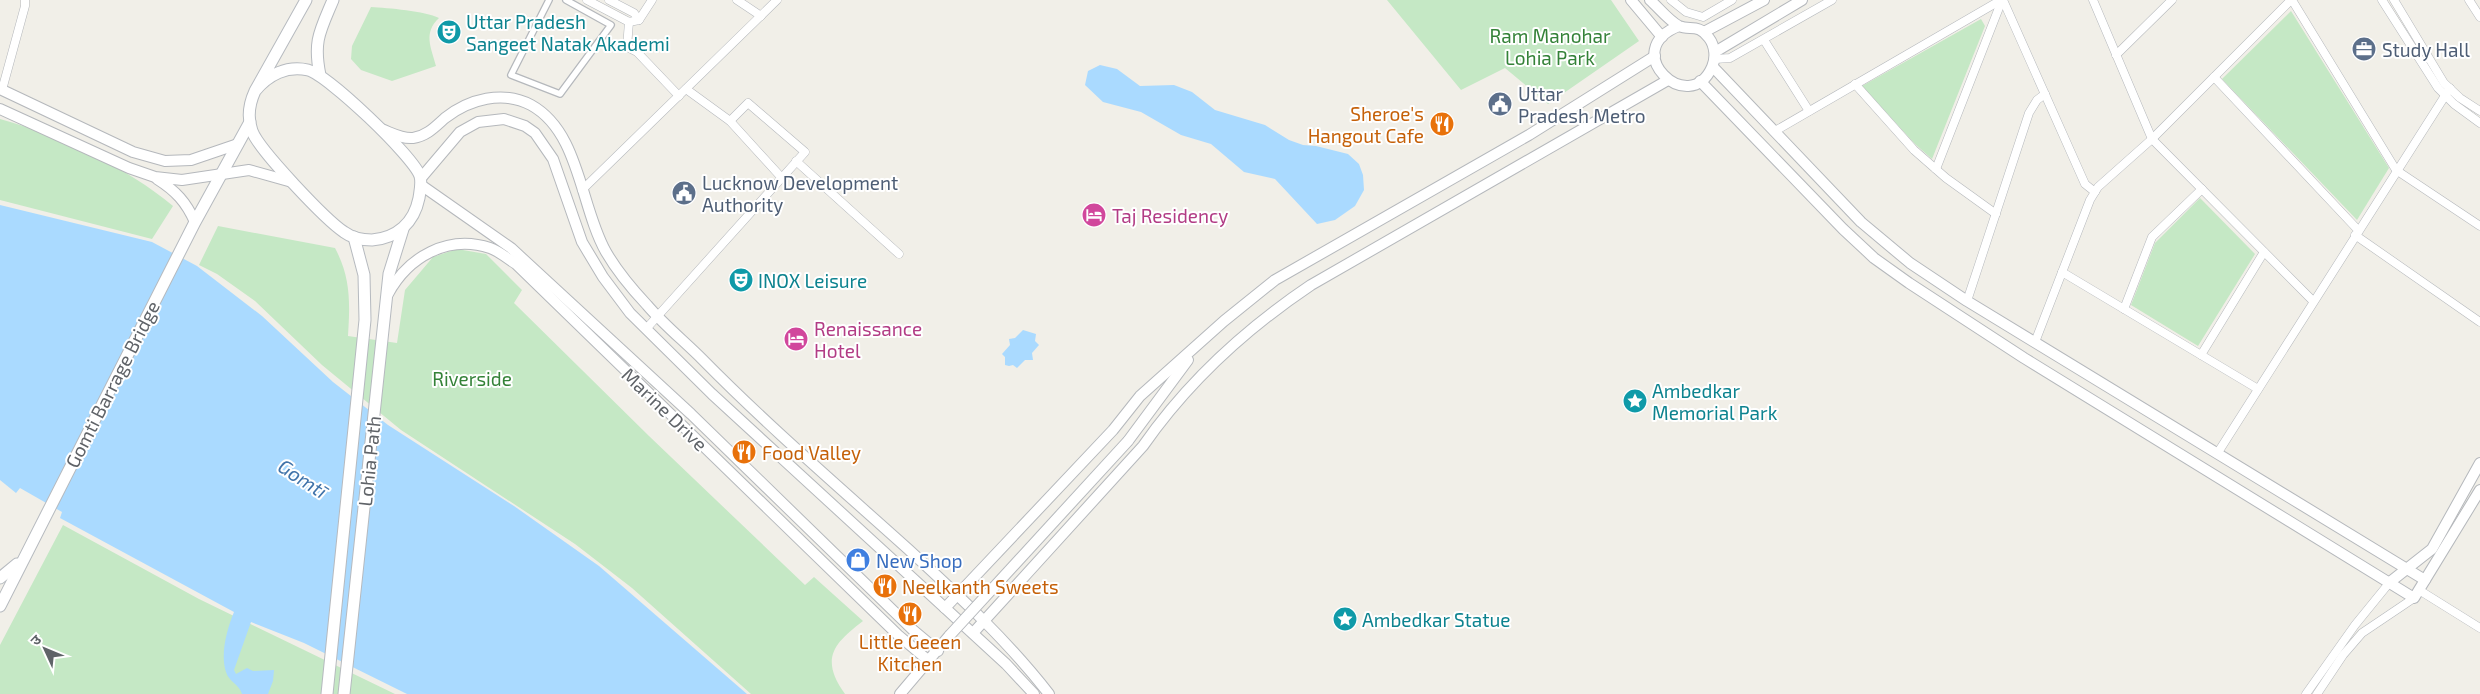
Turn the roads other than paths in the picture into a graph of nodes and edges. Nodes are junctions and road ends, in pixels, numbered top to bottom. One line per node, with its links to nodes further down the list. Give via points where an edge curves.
1 (25, 0): 42 (street)
2 (306, 0): 44 (main road)
3 (333, 0): 36 (main road, via 316,41)
4 (549, 0): 5 (street, via 511,75 560,94 611,24)
5 (566, 0)
6 (587, 0): 28 (street)
7 (609, 0): 27 (street, via 634,13)
8 (652, 0): 27 (street)
9 (738, 0): 25 (street)
10 (777, 0): 25 (street)
11 (1631, 0): 31 (street)
12 (1650, 0): 29 (street)
13 (1671, 0): 14 (street, via 1686,12 1703,17)
14 (1732, 0)
15 (1764, 0): 30 (street)
16 (1802, 0): 35 (street)
17 (1832, 0): 32 (street)
18 (2002, 0): 40 (street); 45 (street); 59 (street)
19 (2093, 0): 33 (street)
20 (2172, 0): 33 (street)
21 (2292, 0): 37 (street); 60 (street)
22 (2382, 0): 47 (street)
23 (2394, 0): 41 (street)
24 (2469, 0): 26 (street)
25 (761, 16): 43 (street)
26 (2480, 18)
27 (639, 20): 28 (street)
28 (629, 22): 46 (street, via 627,47 637,52)
29 (1679, 26): 30 (street); 31 (street)
30 (1704, 32): 35 (street, via 1711,41)
31 (1662, 36): 34 (street)
32 (1764, 40): 35 (street, via 1730,58); 49 (street)
33 (2116, 55): 56 (street)
34 (1655, 56): 38 (street, via 1659,70); 85 (street, via 1529,134 1275,280)
35 (1714, 59): 39 (street); 55 (street)
36 (320, 75): 44 (main road, via 308,70 283,71 267,78); 54 (main road)
37 (2214, 77): 56 (street); 73 (street)
38 (1668, 80): 39 (street, via 1684,86); 89 (street, via 1303,290 1244,335)
39 (1700, 81): 98 (street, via 1874,258 2024,358)
40 (1856, 84): 49 (street); 59 (street, via 1914,150)
41 (2450, 88): 47 (street); 50 (street)
42 (1, 89): 57 (street, via 133,152 165,161 191,160)
43 (686, 89): 46 (street); 51 (street)
44 (255, 91): 52 (main road, via 249,111)
45 (2045, 94): 68 (street, via 2086,184); 69 (street, via 2029,113)
46 (679, 96): 67 (street)
47 (2445, 96): 53 (street); 60 (street)
48 (0, 109): 62 (street)
49 (1809, 111): 55 (street)
50 (2480, 112)
51 (730, 121): 58 (street, via 748,103 804,152); 63 (street)
52 (250, 122): 57 (main road, Gomti Barrage Bridge); 65 (main road, via 262,149)
53 (2480, 123)
54 (378, 127): 64 (main road, via 416,166); 67 (street, via 410,138 430,131 472,101 497,98 522,101 542,112 559,130 571,153)
55 (1775, 131): 79 (street, via 1880,238 1910,263)
56 (2152, 138): 66 (street); 68 (street)
57 (238, 144): 61 (main road, Gomti Barrage Bridge)
58 (796, 161): 63 (street); 76 (street)
59 (1936, 169): 69 (street)
60 (2396, 170): 71 (street); 73 (street)
61 (223, 174): 62 (street, via 182,180); 65 (street, via 249,170); 70 (main road, Gomti Barrage Bridge)
62 (155, 177): 70 (street, via 176,191 188,205)
63 (781, 177): 82 (street)
64 (421, 182): 72 (main road, Lohia Path, via 417,206); 84 (street, via 453,139 468,127 488,119 513,121 525,126 535,133 553,159 582,242 630,314); 106 (street, Marine Drive, via 511,248 691,414)
65 (295, 184): 74 (main road, via 334,224)
66 (2202, 189): 75 (street); 81 (street, via 2152,237)
67 (582, 190): 82 (street, via 588,213 606,252 624,279)
68 (2095, 192): 77 (street)
69 (1996, 214): 79 (street)
70 (195, 222): 94 (main road, Gomti Barrage Bridge)
71 (2480, 226)
72 (403, 229): 74 (main road, via 390,237 375,240); 78 (main road, Lohia Path, via 389,274)
73 (2356, 233): 80 (street); 83 (street)
74 (354, 237): 108 (main road, Lohia Path, via 364,275 365,320)
75 (2264, 252): 80 (street); 87 (street)
76 (899, 254)
77 (2062, 272): 81 (street); 86 (street)
78 (386, 296): 107 (street, Marine Drive, via 397,277 415,260 439,248 466,242 492,248 516,264 898,635); 109 (main road, Lohia Path)
79 (1967, 301): 86 (street)
80 (2313, 301): 88 (street)
81 (2124, 308): 87 (street)
82 (657, 316): 84 (street); 100 (street, via 748,405)
83 (2480, 322)
84 (646, 329): 102 (street)
85 (1207, 336): 90 (street); 100 (street, via 1140,396 1113,430)
86 (2035, 342): 91 (street)
87 (2201, 355): 88 (street)
88 (2258, 389): 91 (street)
89 (1163, 418): 90 (street); 103 (street, via 1143,446)
90 (1128, 441): 106 (street, bridge)
91 (2217, 454): 95 (street)
92 (2480, 463): 95 (street, via 2432,549)
93 (2480, 490): 97 (street)
94 (22, 559): 96 (main road); 101 (main road, Gomti Barrage Bridge)
95 (2406, 569): 97 (street); 98 (street)
96 (0, 578)
97 (2425, 580): 99 (street)
98 (2390, 582): 99 (street); 113 (street)
99 (2416, 594): 104 (street); 114 (street, via 2362,633)
100 (958, 595): 102 (street); 103 (street)
101 (0, 606)
102 (945, 608): 105 (street)
103 (984, 620): 105 (street); 112 (street)
104 (2480, 628)
105 (973, 633): 111 (street)
106 (938, 651): 107 (street)
107 (929, 661): 110 (street)
108 (327, 694)
109 (344, 694)
110 (900, 694)
111 (1034, 694)
112 (1049, 694)
113 (2306, 694)
114 (2317, 694)

